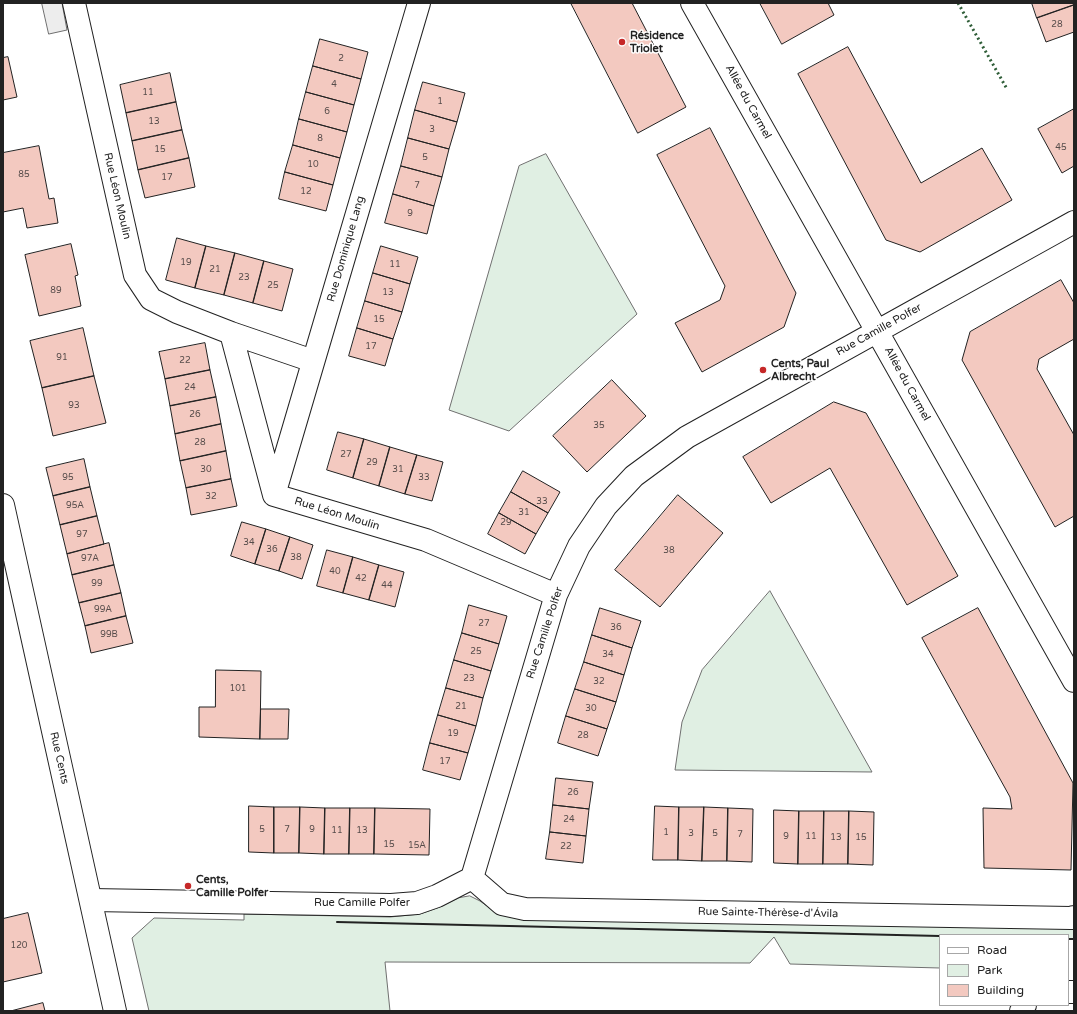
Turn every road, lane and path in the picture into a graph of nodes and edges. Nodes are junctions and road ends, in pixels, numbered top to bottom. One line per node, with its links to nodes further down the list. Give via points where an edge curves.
1 (74, 3): 6 (street, Rue Léon Moulin, via 135,275 150,299)
2 (419, 3): 7 (street, Rue Dominique Lang)
3 (692, 3): 5 (street, Allée du Carmel)
4 (1074, 222): 5 (street, Rue Camille Polfer)
5 (878, 332): 10 (street, Rue Camille Polfer, via 687,437 634,476 606,506 578,546); 11 (street, Allée du Carmel)
6 (231, 333): 7 (street, Rue Léon Moulin); 8 (street)
7 (313, 361): 8 (street, Rue Dominique Lang)
8 (274, 495): 10 (street, Rue Léon Moulin, via 426,540)
9 (3, 504): 13 (street, Rue Cents)
10 (556, 595): 12 (street, Rue Camille Polfer)
11 (1074, 682)
12 (472, 878): 13 (street, Rue Camille Polfer, via 417,903 391,905); 14 (street, Rue Sainte-Thérèse-d'Ávila, via 502,904 525,909)
13 (90, 900): 15 (street, Rue Cents)
14 (1074, 917)
15 (115, 1011)

